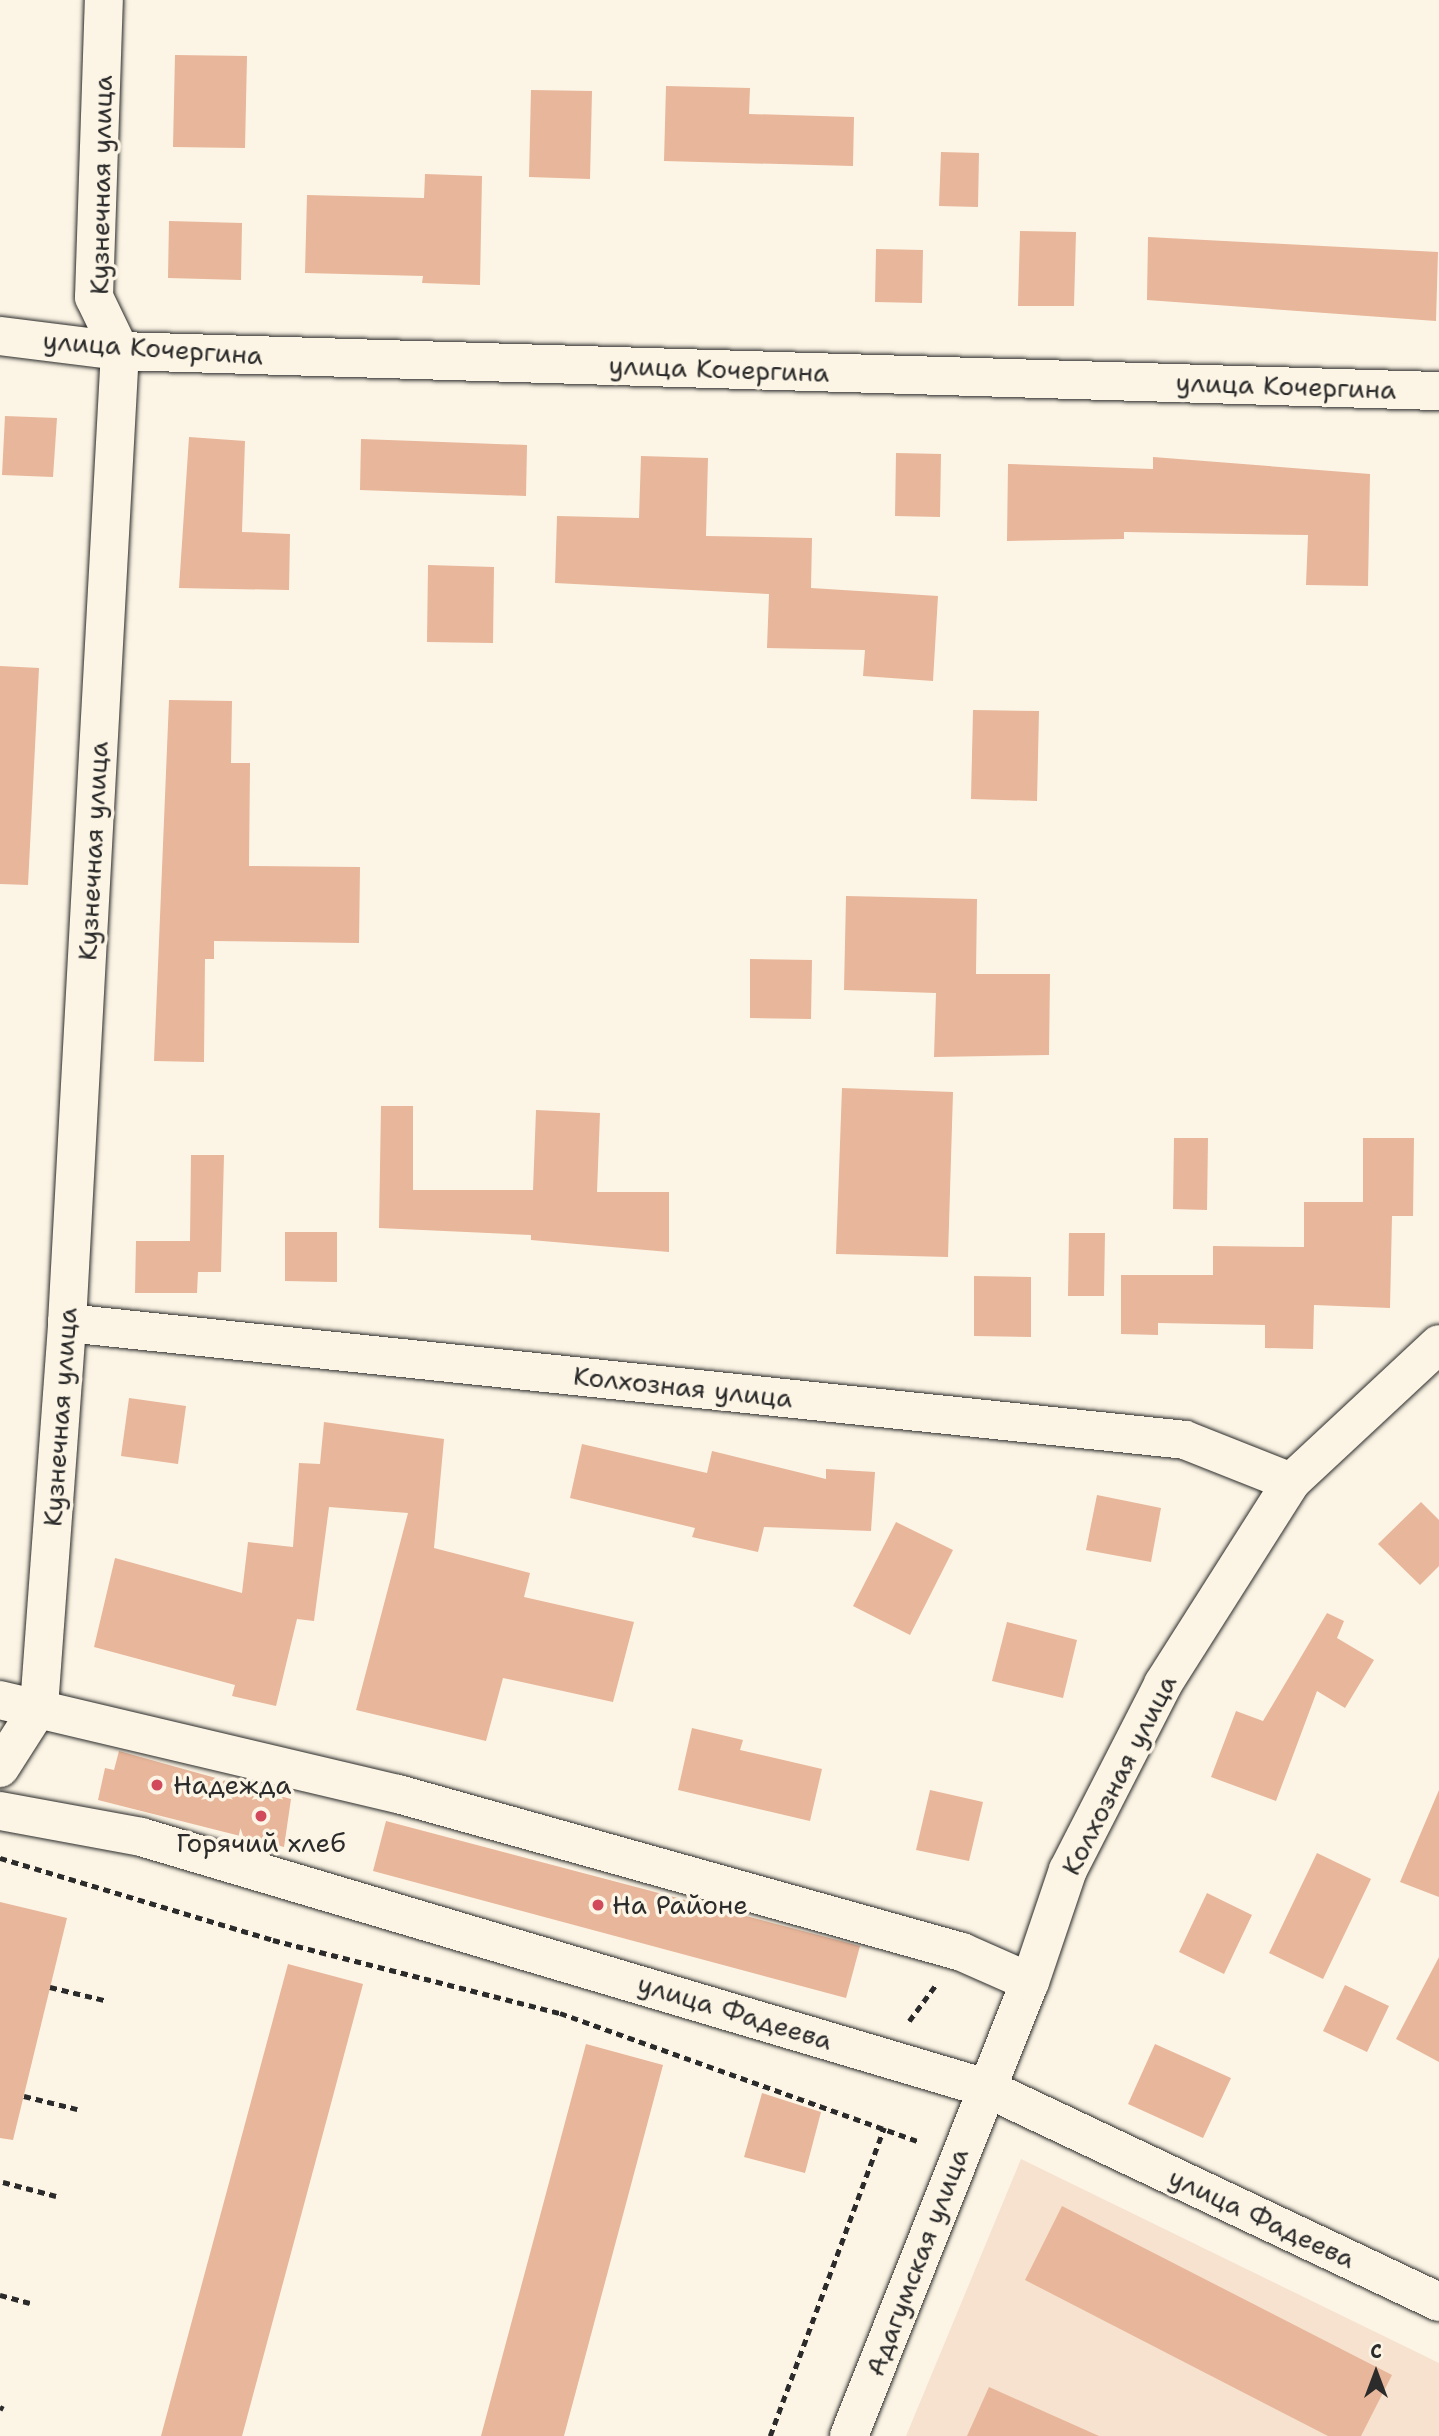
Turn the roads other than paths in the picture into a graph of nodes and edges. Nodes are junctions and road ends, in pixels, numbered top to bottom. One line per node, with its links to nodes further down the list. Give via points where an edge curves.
1 (104, 0): 3 (street, Кузнечная улица, via 94,297)
2 (0, 336): 3 (street, улица Кочергина)
3 (120, 351): 4 (street, улица Кочергина); 5 (street, Кузнечная улица)
4 (1439, 391)
5 (67, 1323): 7 (street, Колхозная улица, via 1185,1440); 9 (street, Кузнечная улица)
6 (1439, 1344): 7 (street, Колхозная улица)
7 (1291, 1482): 12 (street, Колхозная улица, via 1163,1684 1068,1870)
8 (0, 1700): 9 (street)
9 (39, 1707): 10 (street); 12 (street, via 412,1798 961,1952)
10 (0, 1768)
11 (0, 1811): 13 (street, улица Фадеева, via 141,1837)
12 (1030, 1982): 13 (street, Колхозная улица)
13 (986, 2088): 14 (street, улица Фадеева); 15 (street, Адагумская улица)
14 (1439, 2302)
15 (849, 2436)

